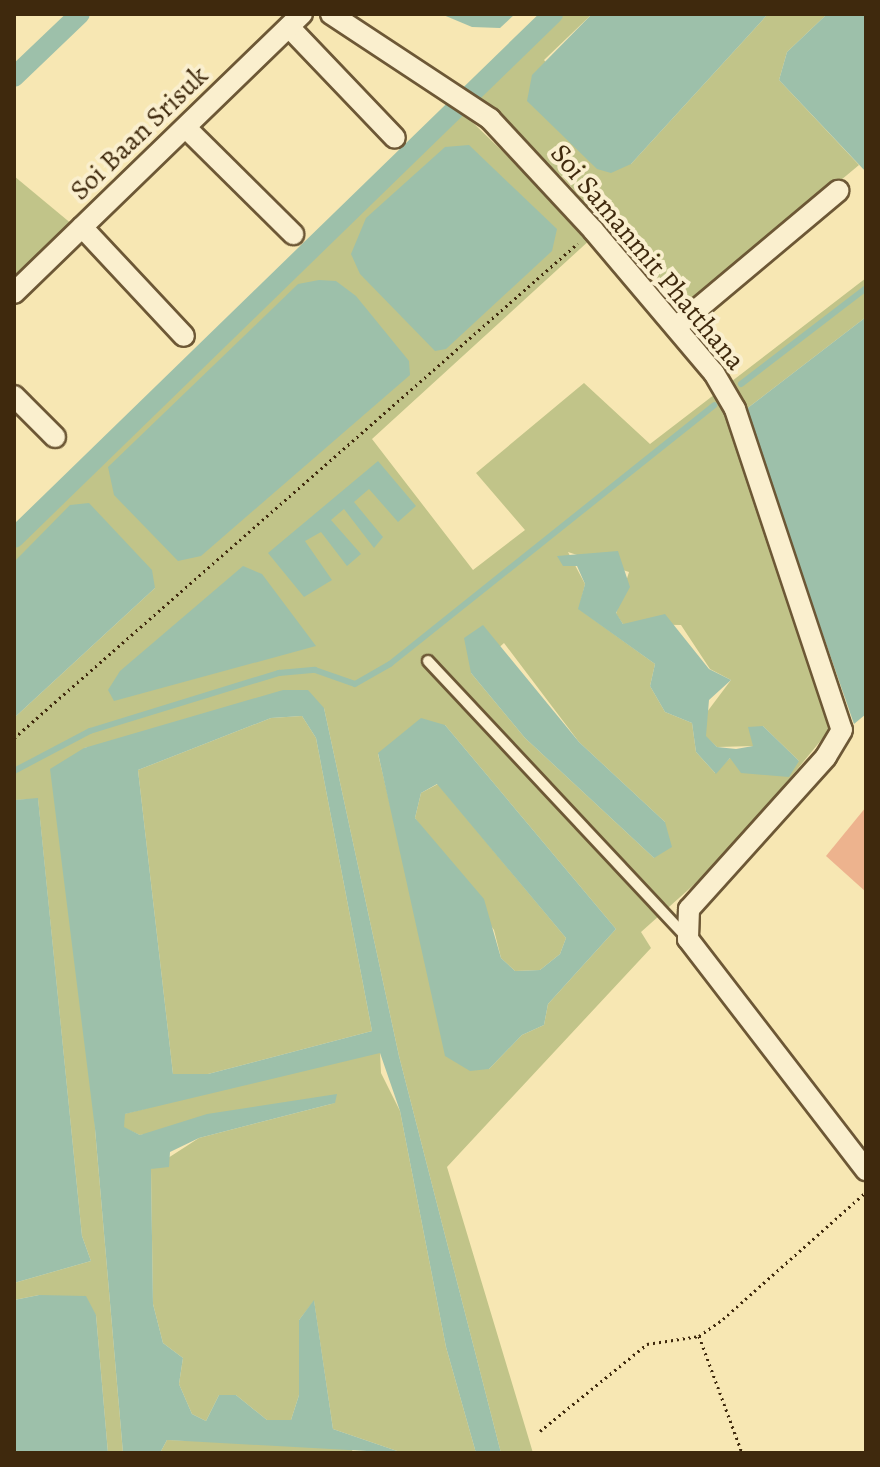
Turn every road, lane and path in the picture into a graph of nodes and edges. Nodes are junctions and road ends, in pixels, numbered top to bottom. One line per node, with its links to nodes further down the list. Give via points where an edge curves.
1 (331, 14): 7 (street, Soi Samanmit Phatthana, via 490,119)
2 (295, 20): 3 (street, Soi Baan Srisuk); 4 (street)
3 (186, 128): 6 (street, Soi Baan Srisuk); 8 (street)
4 (395, 138)
5 (838, 191): 10 (street)
6 (82, 227): 9 (street, Soi Baan Srisuk); 11 (street)
7 (593, 230): 10 (street, Soi Samanmit Phatthana); 15 (path)
8 (293, 234)
9 (14, 293)
10 (676, 327): 16 (street, Soi Samanmit Phatthana, via 735,409 842,730 826,757 689,909)
11 (184, 336)
12 (14, 396): 13 (street)
13 (55, 437)
14 (428, 661): 16 (lane)
15 (14, 738)
16 (688, 939): 17 (street)
17 (866, 1170)
18 (866, 1192): 19 (path)
19 (699, 1336): 20 (path, via 647,1344); 21 (path)
20 (540, 1431)
21 (742, 1453)

